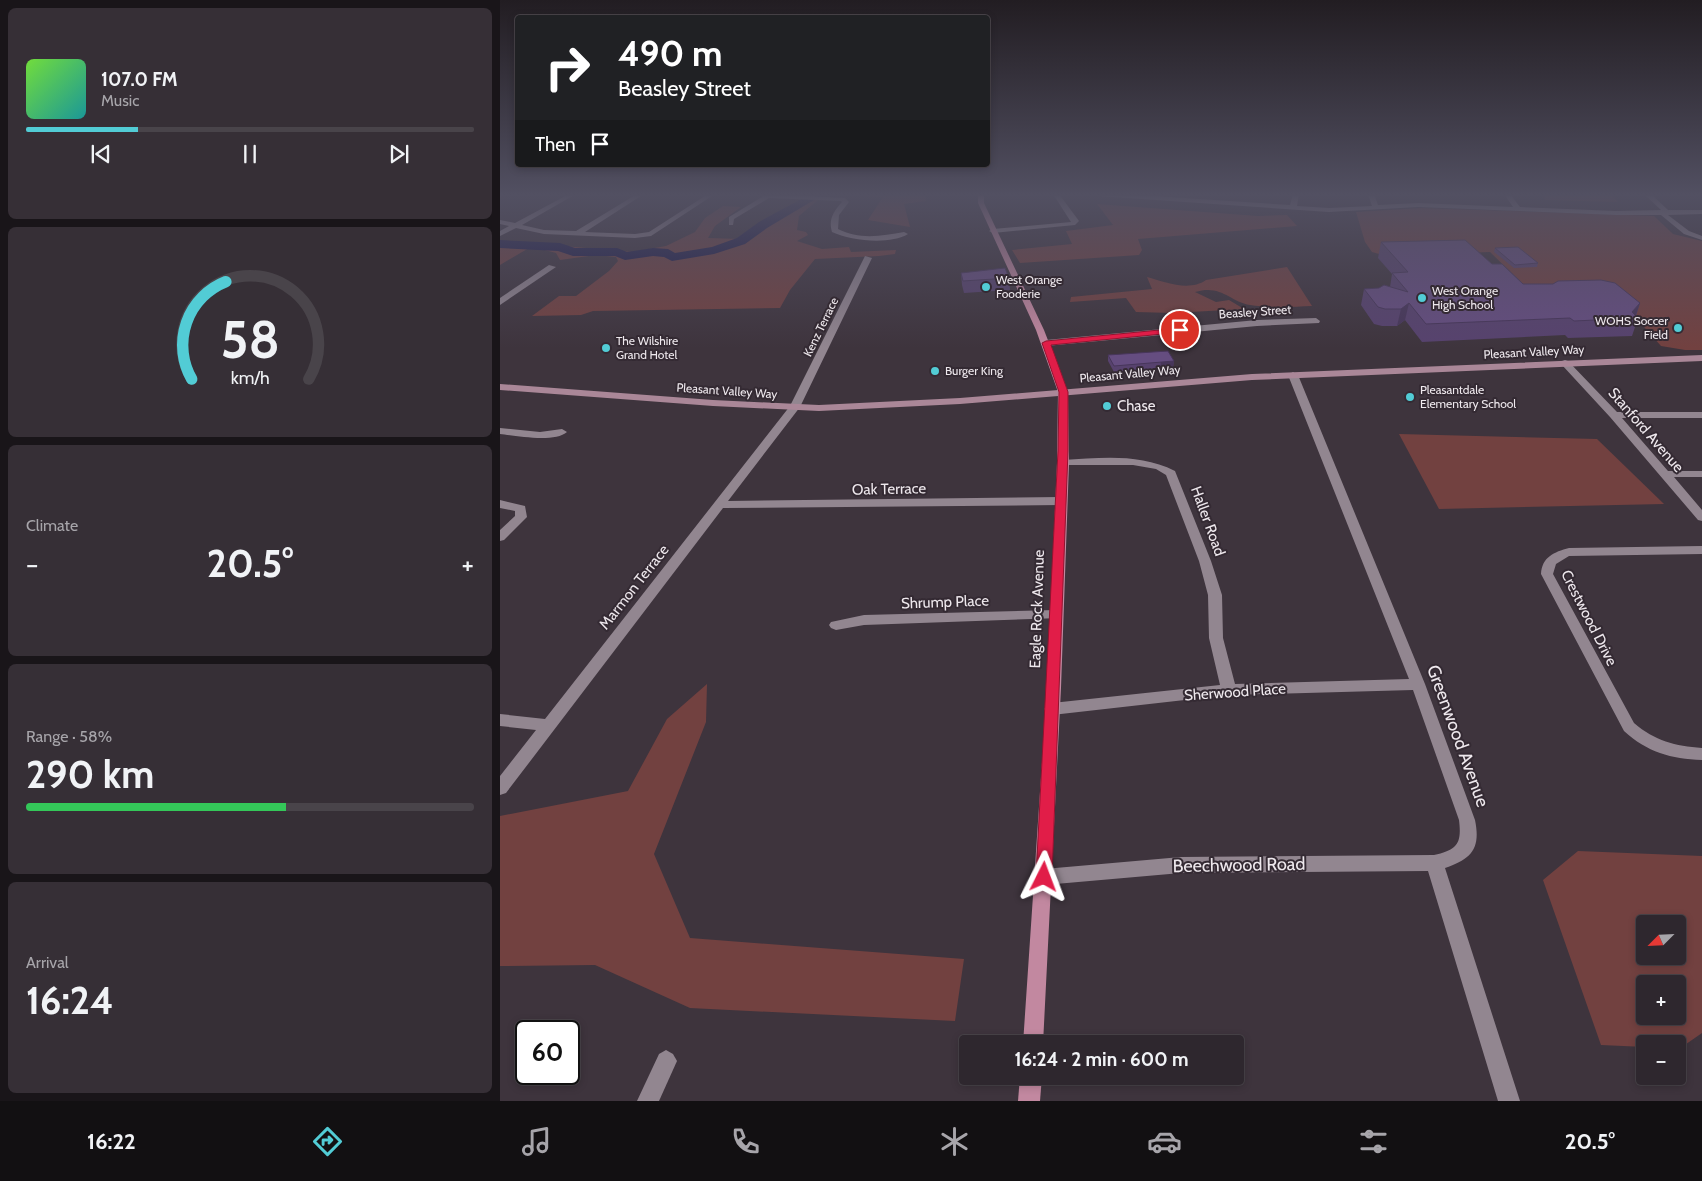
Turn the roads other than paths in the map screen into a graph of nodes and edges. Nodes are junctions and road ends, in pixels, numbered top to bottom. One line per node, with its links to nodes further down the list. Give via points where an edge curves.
1 (1000, 245): 6 (main road, Eagle Rock Avenue)
2 (868, 258): 12 (street, Kenz Terrace)
3 (552, 267): 4 (street)
4 (500, 302)
5 (1316, 321): 6 (street, Beasley Street, via 1257,323)
6 (1046, 343): 11 (main road, Eagle Rock Avenue)
7 (1702, 358): 8 (main road, Pleasant Valley Way)
8 (1566, 363): 9 (main road, Pleasant Valley Way); 13 (street, Stanford Avenue)
9 (1293, 375): 11 (main road, Pleasant Valley Way); 28 (street, Greenwood Avenue)
10 (500, 387): 12 (main road, Pleasant Valley Way)
11 (1063, 392): 12 (main road, Pleasant Valley Way, via 898,405); 17 (main road, Eagle Rock Avenue)
12 (796, 407): 22 (street, Marmon Terrace)
13 (1614, 415): 14 (street); 18 (street, Stanford Avenue)
14 (1702, 415)
15 (500, 432): 16 (street, via 540,435)
16 (562, 432)
17 (1063, 463): 20 (main road, Eagle Rock Avenue); 29 (street, Haller Road, via 1144,461 1171,472 1215,595 1216,638)
18 (1664, 474): 19 (street); 23 (street, Stanford Avenue)
19 (1702, 474)
20 (1061, 501): 22 (street, Oak Terrace); 26 (main road, Eagle Rock Avenue)
21 (500, 504): 24 (street, via 521,509 521,517)
22 (718, 505): 32 (street, Marmon Terrace)
23 (1702, 518)
24 (500, 537)
25 (1702, 550): 33 (street, Crestwood Drive, via 1569,552 1549,562 1547,574 1629,727 1663,749)
26 (1056, 615): 27 (street, Shrump Place, via 864,620); 30 (main road, Eagle Rock Avenue)
27 (836, 625)
28 (1418, 684): 29 (street, Sherwood Place); 35 (street, Greenwood Avenue, via 1470,832 1467,843 1453,859)
29 (1229, 690): 30 (street, Sherwood Place)
30 (1052, 709): 36 (main road, Eagle Rock Avenue)
31 (500, 720): 32 (street)
32 (547, 725): 34 (street, Marmon Terrace)
33 (1702, 754)
34 (500, 788)
35 (1434, 863): 36 (street, Beechwood Road, via 1181,865); 42 (street)
36 (1044, 877): 37 (main road, Eagle Rock Avenue)
37 (1034, 1035)
38 (666, 1061): 40 (street)
39 (1030, 1085): 41 (main road)
40 (648, 1101)
41 (1029, 1101)
42 (1509, 1101)

